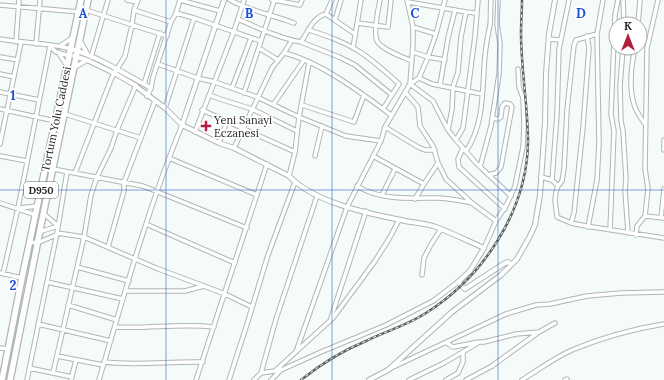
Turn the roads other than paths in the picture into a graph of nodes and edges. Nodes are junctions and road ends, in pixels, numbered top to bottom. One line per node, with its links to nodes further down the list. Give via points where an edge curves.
1 (19, 0): 32 (street)
2 (40, 0): 34 (street)
3 (81, 0): 40 (highway, Tortum Yolu Caddesi / D950)
4 (88, 0): 36 (highway, Tortum Yolu Caddesi / D950)
5 (108, 0): 46 (street)
6 (127, 0): 28 (street)
7 (224, 0): 39 (street)
8 (230, 0): 33 (street)
9 (244, 0): 33 (street)
10 (274, 0): 11 (street, via 300,6); 44 (street)
11 (302, 0)
12 (332, 0): 45 (street)
13 (341, 0): 51 (street)
14 (361, 0): 54 (street)
15 (380, 0): 57 (street)
16 (391, 0): 57 (street, via 388,27)
17 (445, 0): 35 (street)
18 (478, 0): 43 (street)
19 (491, 0): 124 (street)
20 (498, 0): 144 (street, via 500,62)
21 (555, 0): 71 (street)
22 (569, 0): 73 (street)
23 (603, 0): 65 (street)
24 (618, 0): 216 (street, via 615,15 611,114 614,131)
25 (623, 0): 47 (street)
26 (640, 0): 48 (street)
27 (659, 0): 30 (street); 149 (street, via 647,48)
28 (138, 1): 37 (street)
29 (408, 1): 35 (street); 58 (street)
30 (664, 1)
31 (0, 5): 32 (street)
32 (18, 6): 34 (street); 76 (street)
33 (242, 6): 44 (street); 50 (street)
34 (39, 8): 40 (street); 79 (street)
35 (443, 8): 38 (street); 64 (street)
36 (86, 10): 46 (street); 74 (highway, Tortum Yolu Caddesi / D950)
37 (134, 10): 52 (street); 55 (street)
38 (455, 10): 41 (street); 97 (street)
39 (220, 11): 42 (street, via 180,0); 56 (street)
40 (79, 12): 68 (highway, Tortum Yolu Caddesi / D950)
41 (466, 12): 43 (street); 116 (street, via 458,72)
42 (176, 13): 49 (street); 52 (street)
43 (476, 13): 119 (street)
44 (269, 14): 53 (street); 59 (street)
45 (326, 14): 51 (street); 60 (street, via 316,19)
46 (104, 16): 55 (street); 93 (street)
47 (624, 16)
48 (639, 16)
49 (194, 18): 56 (street); 105 (street)
50 (238, 19): 59 (street); 61 (street)
51 (335, 20): 63 (street)
52 (171, 22): 66 (street)
53 (294, 23)
54 (357, 23): 57 (street); 63 (street)
55 (132, 25): 62 (street); 104 (street, via 125,56)
56 (216, 26): 61 (street); 108 (street)
57 (376, 26): 98 (street, via 377,40 384,47)
58 (413, 27): 64 (street); 85 (street)
59 (264, 30): 72 (street); 75 (street)
60 (309, 30): 78 (street); 83 (street)
61 (234, 31): 69 (street); 111 (street)
62 (160, 33): 66 (street); 112 (street)
63 (355, 34): 83 (street)
64 (436, 34): 92 (street)
65 (597, 34): 67 (street); 213 (street, via 599,143 597,180)
66 (166, 36): 100 (street)
67 (587, 36): 189 (street, via 576,40 574,45 564,169 562,181); 210 (street, via 589,48 583,127 574,213)
68 (73, 37): 81 (street); 86 (highway, Tortum Yolu Caddesi / D950)
69 (251, 38): 75 (street); 118 (street)
70 (0, 39): 76 (street)
71 (549, 39): 73 (street); 183 (street)
72 (292, 40): 78 (street); 87 (street)
73 (560, 40): 184 (street)
74 (80, 41): 88 (highway, Tortum Yolu Caddesi / D950); 93 (street)
75 (261, 41): 82 (street)
76 (16, 42): 77 (street)
77 (21, 42): 79 (street); 94 (street)
78 (301, 42): 127 (street, via 355,65)
79 (36, 44): 80 (street)
80 (50, 46): 81 (street); 84 (street); 130 (street)
81 (60, 46): 86 (street)
82 (259, 48): 95 (street); 122 (street)
83 (353, 48): 127 (street, via 382,68 399,84)
84 (58, 52): 86 (street); 101 (street)
85 (413, 52): 92 (street); 98 (street)
86 (70, 53): 88 (street); 101 (highway, Tortum Yolu Caddesi / D950)
87 (284, 53): 95 (street); 96 (street)
88 (77, 54): 93 (street); 102 (highway, Tortum Yolu Caddesi / D950)
89 (622, 56): 218 (street, via 621,121)
90 (634, 56): 149 (street, via 631,77 633,101)
91 (0, 57): 94 (street)
92 (428, 57): 97 (street); 109 (street)
93 (89, 58): 102 (street); 104 (street)
94 (18, 60): 107 (street)
95 (278, 60): 129 (street)
96 (304, 60): 99 (street); 132 (street)
97 (445, 60): 114 (street)
98 (412, 61): 113 (street)
99 (309, 62): 126 (street); 133 (street)
100 (158, 64): 105 (street); 117 (street)
101 (67, 66): 145 (highway, Tortum Yolu Caddesi / D950)
102 (75, 67): 140 (highway, Tortum Yolu Caddesi / D950)
103 (518, 69): 195 (street, via 519,87 523,98 523,147 515,186)
104 (115, 71): 110 (street); 115 (street); 147 (street)
105 (176, 71): 108 (street); 134 (street)
106 (0, 74): 107 (street)
107 (14, 77): 123 (street)
108 (197, 78): 111 (street); 148 (street)
109 (419, 78): 113 (street); 114 (street)
110 (138, 81): 112 (street); 115 (street)
111 (215, 82): 118 (street); 125 (street)
112 (144, 84): 117 (street)
113 (410, 84): 121 (street); 154 (street, via 433,101)
114 (440, 85): 116 (street)
115 (136, 86): 128 (street); 153 (street)
116 (453, 87): 119 (street); 154 (street)
117 (151, 88): 128 (street)
118 (232, 88): 122 (street)
119 (468, 91): 124 (street); 158 (street, via 463,128)
120 (0, 92): 123 (street)
121 (405, 92): 141 (street); 164 (street, via 418,107 420,126)
122 (244, 93): 129 (street)
123 (11, 94): 130 (street); 139 (street)
124 (482, 94): 165 (street, via 476,130 472,142)
125 (209, 95): 136 (street); 138 (street)
126 (364, 95): 133 (street, via 354,122); 137 (street)
127 (392, 95): 137 (street)
128 (147, 96): 131 (street)
129 (257, 98): 132 (street); 136 (street)
130 (39, 100): 142 (street)
131 (155, 101): 134 (street); 157 (street)
132 (273, 105): 143 (street)
133 (302, 105): 143 (street)
134 (165, 108): 148 (street)
135 (0, 109): 139 (street)
136 (252, 109): 152 (street); 155 (street)
137 (383, 109): 141 (street)
138 (202, 110): 146 (street); 156 (street)
139 (8, 111): 142 (street); 162 (street)
140 (65, 114): 147 (street); 177 (highway, Tortum Yolu Caddesi / D950)
141 (391, 115): 151 (street)
142 (36, 116): 145 (street); 172 (street)
143 (299, 118): 150 (street); 155 (street)
144 (492, 118): 175 (street); 180 (street, via 501,117 505,103 512,107 501,167 496,173)
145 (55, 121): 199 (highway, Tortum Yolu Caddesi / D950)
146 (227, 121): 152 (street); 161 (street)
147 (94, 123): 153 (street); 179 (street)
148 (182, 125): 156 (street); 171 (street)
149 (646, 125): 206 (street, via 645,169 648,189)
150 (322, 126): 160 (street, via 346,136); 169 (street)
151 (385, 127): 160 (street); 164 (street, via 418,147)
152 (243, 129): 163 (street); 167 (street)
153 (117, 130): 157 (street); 182 (street)
154 (448, 130): 158 (street)
155 (297, 131): 167 (street)
156 (195, 132): 161 (street)
157 (141, 138): 185 (street)
158 (456, 140): 165 (street)
159 (664, 140): 166 (street)
160 (381, 141): 170 (street)
161 (219, 143): 163 (street)
162 (0, 144)
163 (234, 148): 174 (street)
164 (435, 150): 173 (street)
165 (464, 150): 175 (street); 202 (street, via 458,159 460,167)
166 (664, 150)
167 (295, 152): 181 (street)
168 (0, 156): 172 (street)
169 (315, 156)
170 (373, 156): 176 (street); 188 (street)
171 (169, 158): 191 (street); 193 (street)
172 (27, 161): 201 (street)
173 (438, 163): 187 (street); 198 (street, via 446,179)
174 (267, 164): 181 (street); 193 (street)
175 (480, 167): 180 (street)
176 (395, 168): 187 (street); 192 (street)
177 (53, 170): 178 (street); 204 (highway, Tortum Yolu Caddesi / D950)
178 (67, 172): 179 (street); 212 (street)
179 (75, 173): 182 (street)
180 (488, 175): 195 (street)
181 (289, 176): 186 (street)
182 (97, 177): 185 (street); 221 (street, via 91,195)
183 (541, 177): 184 (street); 229 (street, via 535,225 517,259)
184 (552, 180): 189 (street)
185 (124, 182): 191 (street); 225 (street, via 124,191)
186 (295, 182): 194 (street); 244 (street)
187 (424, 184): 196 (street)
188 (357, 186): 192 (street); 200 (street)
189 (558, 186): 210 (street, via 555,207 557,217)
190 (664, 189): 207 (street)
191 (158, 191): 211 (street); 214 (street)
192 (382, 195): 196 (street)
193 (257, 196): 214 (street)
194 (317, 196): 200 (street); 270 (street, via 276,319)
195 (510, 196): 202 (street)
196 (415, 199): 198 (street, via 439,198)
197 (0, 203): 201 (street)
198 (472, 203): 209 (street)
199 (38, 206): 201 (street); 205 (highway, Tortum Yolu Caddesi / D950)
200 (347, 206): 203 (street); 259 (street)
201 (18, 208): 205 (street); 231 (street)
202 (505, 209): 209 (street)
203 (366, 211): 208 (street); 246 (street)
204 (43, 214): 212 (street); 217 (highway, Tortum Yolu Caddesi / D950)
205 (36, 215): 223 (highway, Tortum Yolu Caddesi / D950)
206 (645, 216): 207 (street); 220 (street, via 637,226)
207 (663, 218)
208 (399, 220): 215 (street); 246 (street, via 375,261)
209 (496, 221): 226 (street)
210 (570, 223): 213 (street)
211 (146, 224): 227 (street); 228 (street)
212 (58, 226): 217 (street); 219 (street)
213 (588, 226): 216 (street)
214 (247, 228): 228 (street)
215 (441, 229): 226 (street); 232 (street, via 424,258)
216 (610, 230): 218 (street)
217 (39, 232): 224 (highway, Tortum Yolu Caddesi / D950)
218 (628, 233): 220 (street)
219 (56, 234): 221 (street); 224 (street); 235 (street)
220 (636, 234): 222 (street)
221 (84, 237): 225 (street); 230 (street)
222 (664, 238)
223 (30, 242): 224 (street); 233 (highway, Tortum Yolu Caddesi / D950)
224 (37, 244): 273 (highway, Tortum Yolu Caddesi / D950)
225 (108, 247): 227 (street)
226 (484, 248): 236 (street, via 470,270)
227 (136, 258): 234 (street); 237 (street)
228 (235, 263): 241 (street)
229 (511, 264): 236 (street, via 505,263 465,289); 267 (street, via 452,312)
230 (77, 267): 234 (street); 238 (street)
231 (1, 273): 233 (street)
232 (422, 275)
233 (22, 278): 258 (highway, Tortum Yolu Caddesi / D950)
234 (129, 281): 239 (street)
235 (47, 282): 238 (street); 248 (street)
236 (458, 282): 266 (street, via 433,301 386,325)
237 (204, 286): 239 (street, via 185,292); 241 (street)
238 (72, 288): 242 (street); 243 (street)
239 (126, 291): 242 (street)
240 (664, 292): 256 (street, via 586,296 536,305 506,314)
241 (225, 294): 244 (street); 250 (street)
242 (123, 299): 245 (street)
243 (68, 305): 245 (street); 252 (street)
244 (252, 307): 277 (street)
245 (117, 320): 251 (street)
246 (329, 322): 259 (street)
247 (555, 323): 253 (street)
248 (38, 324): 252 (street); 265 (street)
249 (664, 324): 284 (street, via 571,350)
250 (214, 326): 251 (street); 263 (street)
251 (115, 327): 254 (street)
252 (63, 329): 254 (street); 261 (street)
253 (539, 332): 255 (street, via 526,332); 283 (street, via 492,366)
254 (111, 341): 264 (street)
255 (479, 342): 256 (street, via 453,347); 260 (street)
256 (447, 343): 267 (street)
257 (0, 348): 258 (street)
258 (8, 349): 272 (highway, Tortum Yolu Caddesi / D950)
259 (296, 352): 268 (street)
260 (463, 353): 281 (street); 282 (street, via 463,362 458,374)
261 (57, 356): 262 (street); 269 (street)
262 (76, 360): 264 (street); 271 (street)
263 (203, 362): 264 (street); 276 (street)
264 (104, 364): 275 (street)
265 (29, 368): 269 (street); 274 (street)
266 (281, 370): 268 (street); 279 (street)
267 (388, 370): 280 (street)
268 (275, 371): 270 (street)
269 (53, 373): 271 (street)
270 (262, 373): 278 (street)
271 (72, 379)
272 (2, 380)
273 (10, 380)
274 (27, 380)
275 (98, 380)
276 (196, 380)
277 (228, 380)
278 (254, 380)
279 (271, 380)
280 (369, 380)
281 (409, 380)
282 (446, 380)
283 (466, 380)
284 (522, 380)

